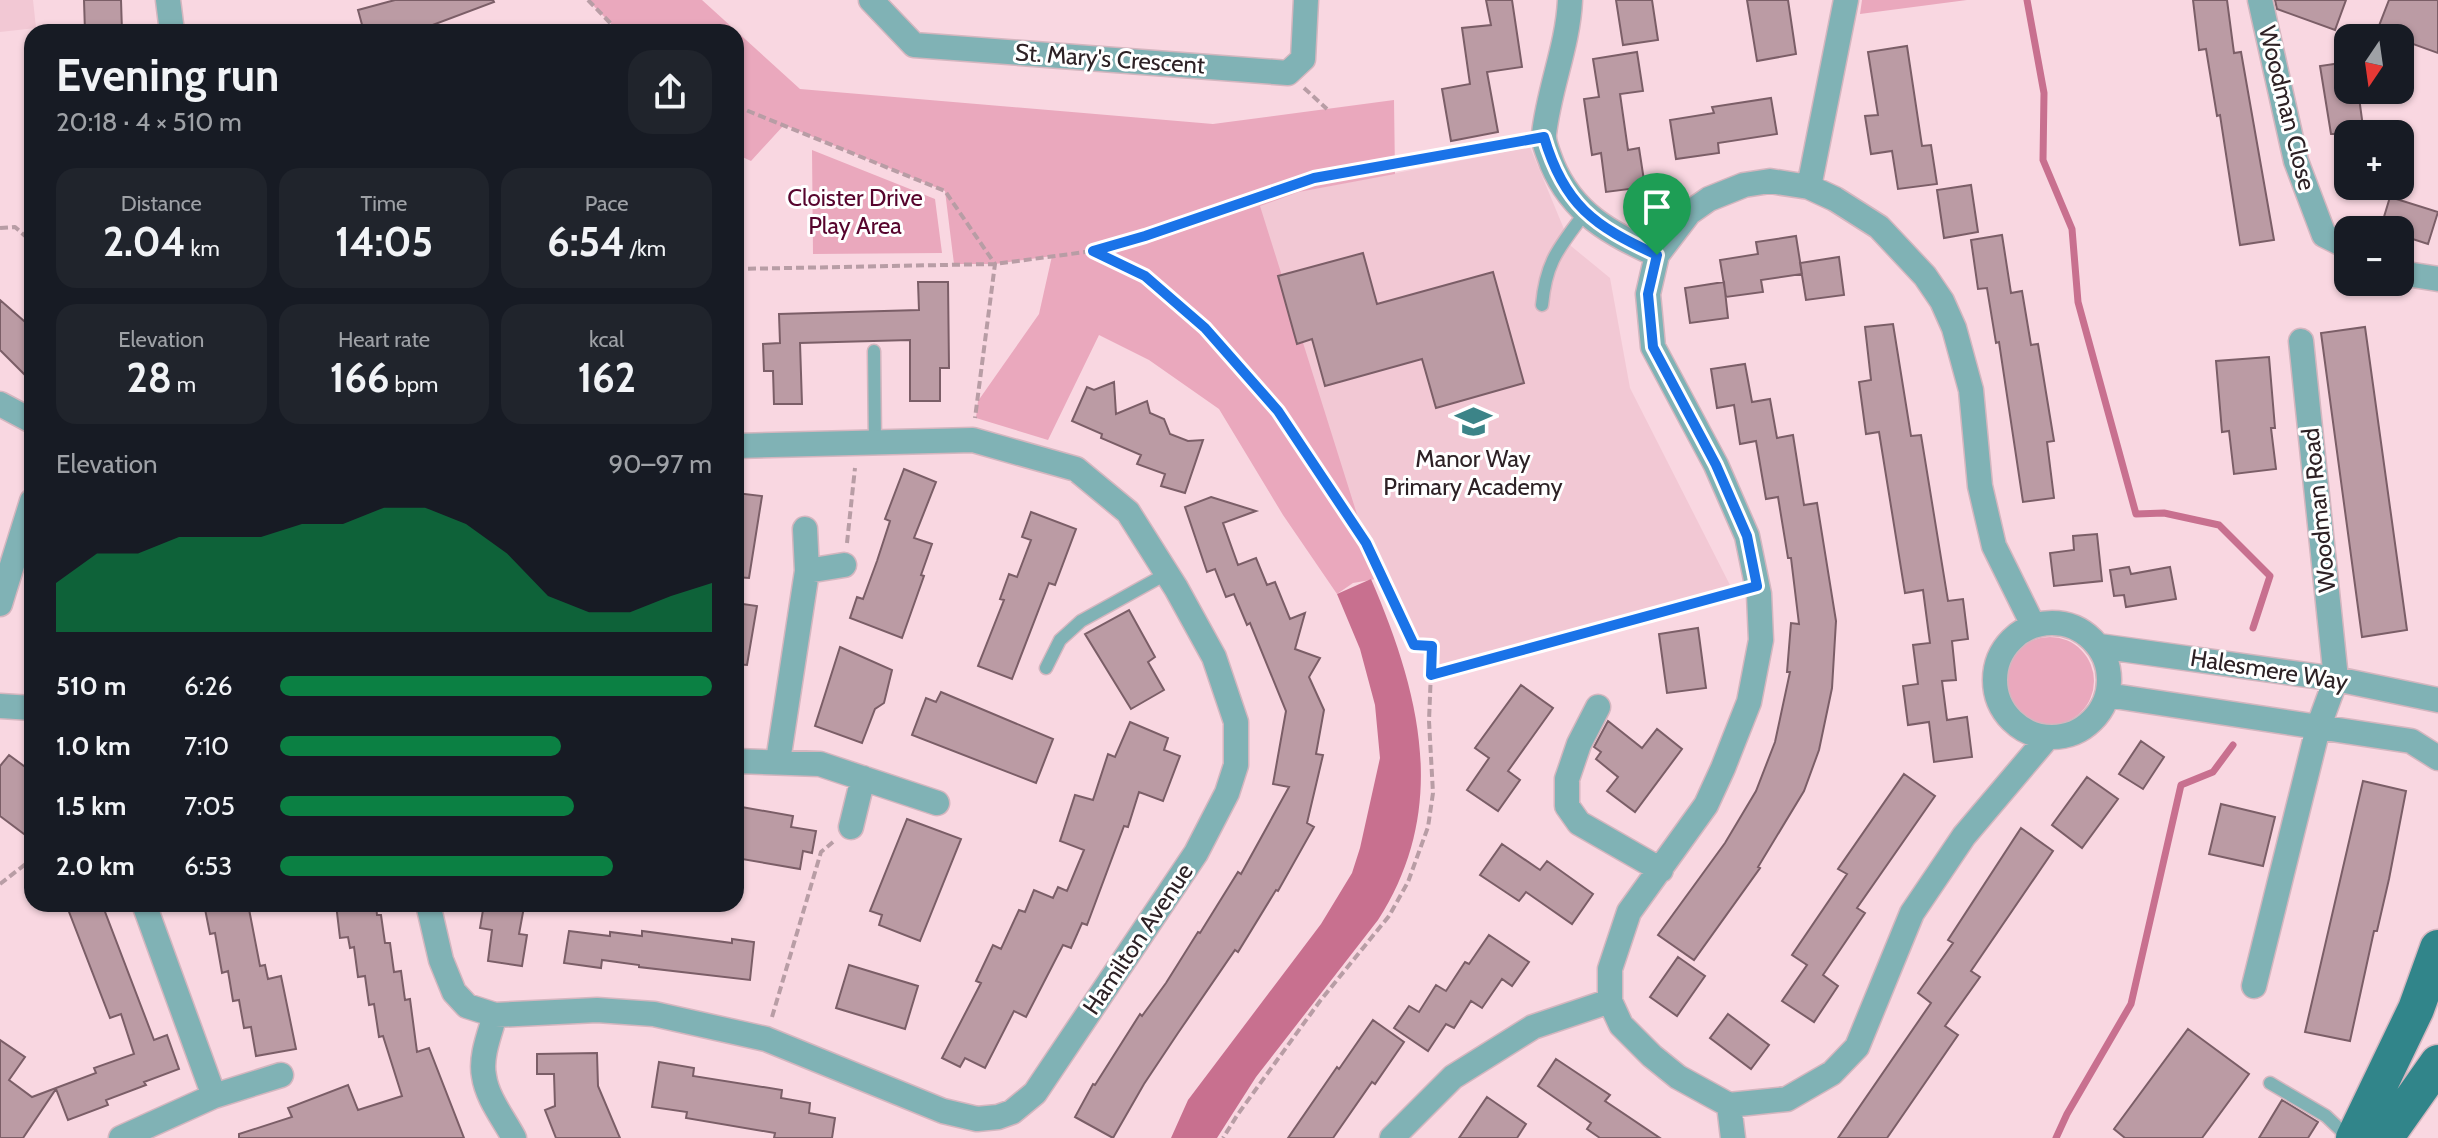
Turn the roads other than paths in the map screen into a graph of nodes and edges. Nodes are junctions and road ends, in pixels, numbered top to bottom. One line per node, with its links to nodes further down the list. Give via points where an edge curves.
1 (168, 0): 7 (street)
2 (871, 0): 3 (street, St. Mary's Crescent, via 914,45 1288,73 1303,59)
3 (1306, 0)
4 (1570, 0): 9 (street, via 1569,29 1544,137 1557,175)
5 (1846, 0): 8 (street)
6 (2260, 0): 10 (street, Woodman Close, via 2296,161 2324,235)
7 (171, 24)
8 (1809, 187): 11 (street, via 1770,181 1729,190 1689,213); 27 (street, via 1879,227 1942,301 1971,390 1980,486 1994,546)
9 (1584, 214): 11 (street); 14 (lane, via 1552,257)
10 (2334, 240)
11 (1657, 255): 44 (street, via 1648,294 1653,347 1747,536 1761,640 1749,702 1723,768 1706,805)
12 (2414, 275): 13 (street)
13 (2438, 279)
14 (1542, 305)
15 (2301, 341): 30 (street, Woodman Road)
16 (874, 351): 19 (lane)
17 (0, 404): 18 (street)
18 (24, 417)
19 (866, 443): 20 (street, Hamilton Avenue); 25 (street, Hamilton Avenue, via 973,440 1076,469 1128,512)
20 (744, 446)
21 (24, 527): 26 (street)
22 (805, 529): 24 (street)
23 (844, 565): 24 (street)
24 (807, 571): 40 (street)
25 (1166, 574): 29 (lane, via 1081,621 1060,640); 56 (street, Hamilton Avenue, via 1214,657 1236,722 1236,765 1227,793 1196,853 1035,1093)
26 (0, 604)
27 (2033, 625): 28 (street, via 2075,629); 37 (street, via 2005,647 1995,679 1997,697 2015,725)
28 (2099, 646): 30 (street, Halesmere Way); 31 (street, via 2110,671)
29 (1046, 668)
30 (2336, 679): 32 (street, Halesmere Way); 36 (street)
31 (2107, 695): 36 (street, Halesmere Way); 37 (street, via 2087,726)
32 (2438, 700)
33 (0, 706): 35 (street)
34 (1598, 707): 44 (street, via 1567,779 1567,806 1579,823)
35 (24, 708)
36 (2318, 728): 38 (street, Halesmere Way, via 2411,741); 48 (street)
37 (2047, 738): 55 (street, via 1964,836 1912,913 1857,1047 1832,1073 1787,1099)
38 (2438, 758)
39 (744, 761): 40 (street)
40 (778, 761): 41 (street, via 820,764)
41 (863, 778): 42 (street); 43 (street)
42 (937, 803)
43 (851, 827)
44 (1661, 870): 49 (street, via 1629,912 1610,969)
45 (147, 912): 54 (street)
46 (430, 912): 50 (street, Hamilton Avenue, via 454,992 467,1006)
47 (2438, 948): 61 (main road, via 2416,1009)
48 (2254, 986)
49 (1610, 1001): 55 (street, via 1621,1025 1652,1056); 59 (street, via 1533,1027 1506,1043 1453,1077)
50 (495, 1015): 56 (street, Hamilton Avenue, via 597,1010 654,1014 766,1039); 58 (street, via 483,1075)
51 (2438, 1063): 62 (main road)
52 (281, 1075): 54 (street)
53 (2270, 1083): 61 (lane, via 2326,1116)
54 (214, 1096): 57 (street)
55 (1729, 1105): 60 (street)
56 (978, 1129)
57 (121, 1138)
58 (514, 1138)
59 (1392, 1138)
60 (1733, 1138)
61 (2351, 1138)
62 (2385, 1138)

